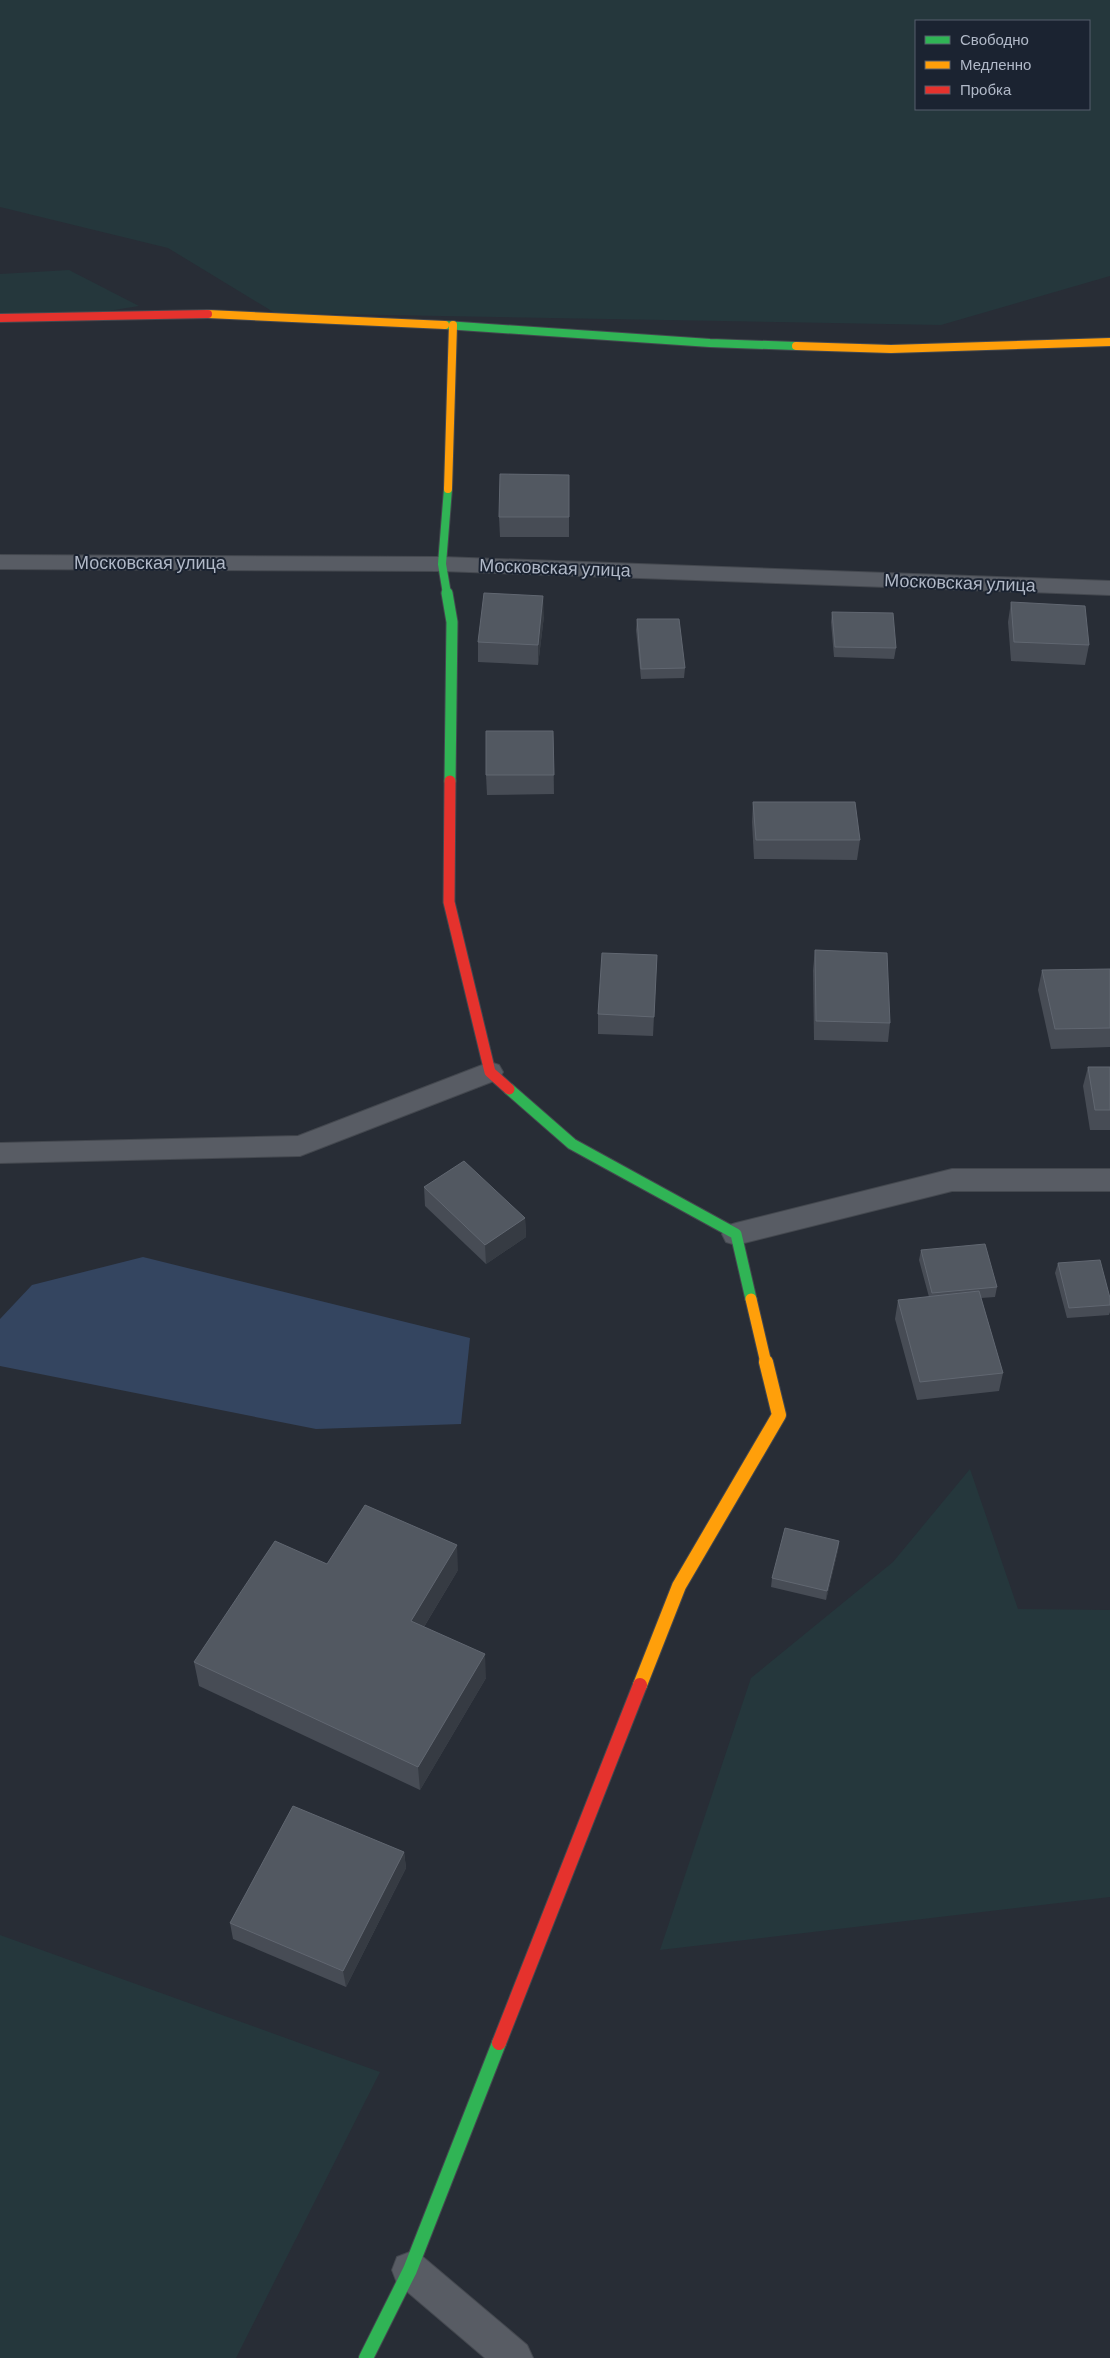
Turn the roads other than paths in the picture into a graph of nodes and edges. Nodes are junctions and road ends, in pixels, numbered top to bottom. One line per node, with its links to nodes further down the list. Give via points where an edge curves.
1 (0, 318): 2 (street, via 180,313)
2 (453, 325): 3 (street, via 710,343 882,349); 5 (street, via 449,470)
3 (1110, 342)
4 (0, 562): 5 (street, Московская улица)
5 (442, 564): 6 (street, Московская улица); 7 (street, via 452,622 448,902)
6 (1110, 588)
7 (490, 1072): 8 (street, via 300,1146); 10 (street, via 572,1144)
8 (0, 1153)
9 (1110, 1180): 10 (street, via 952,1180)
10 (736, 1234): 11 (street, via 779,1415 679,1586)
11 (410, 2270): 12 (street); 13 (street)
12 (366, 2358)
13 (514, 2358)

